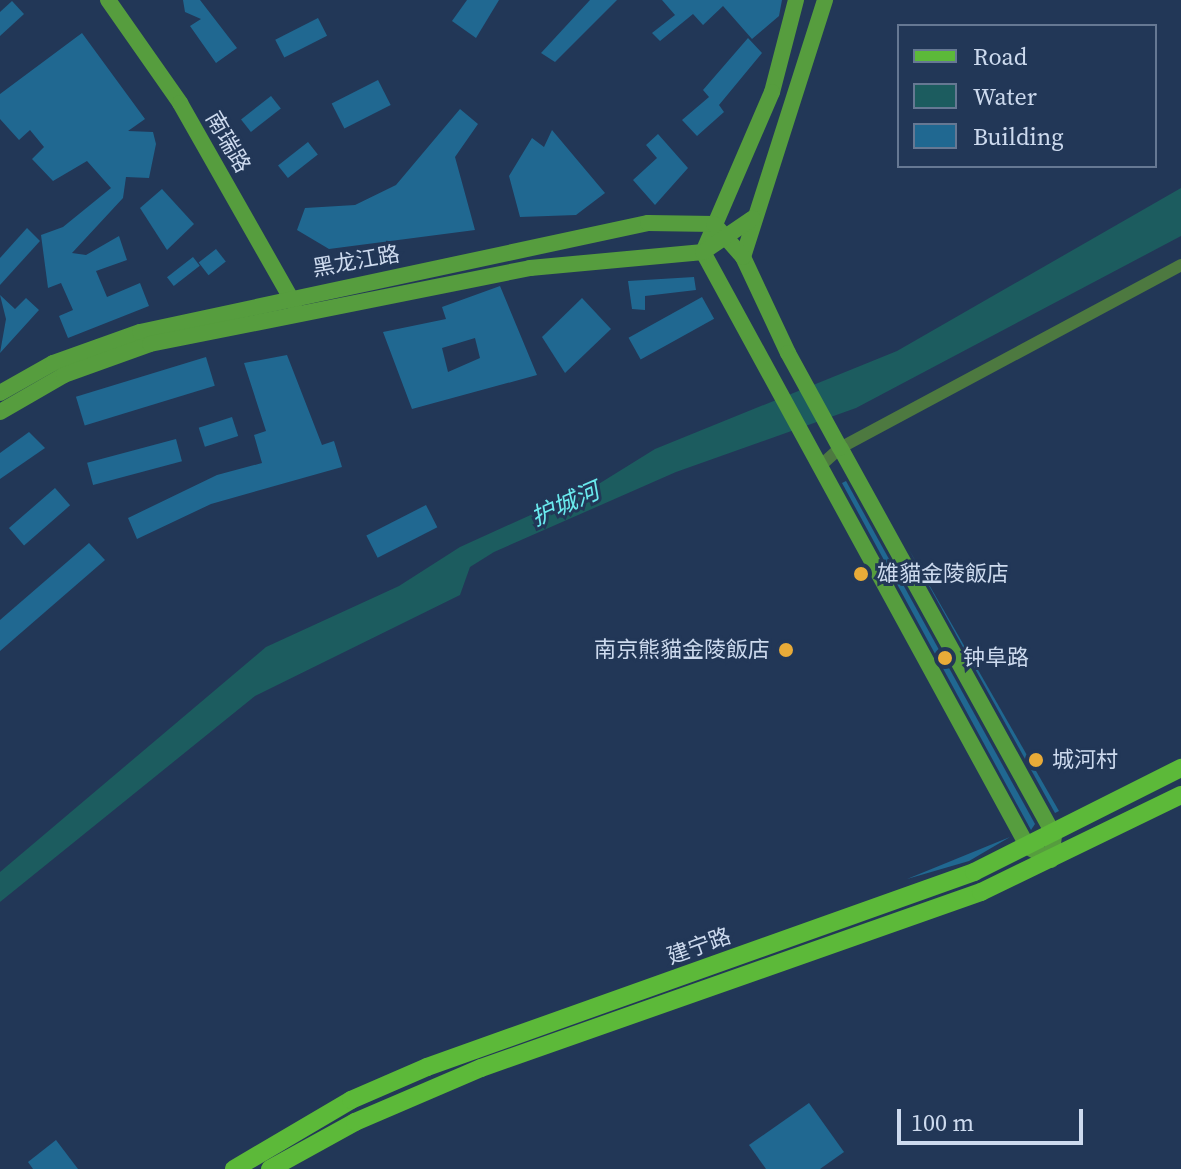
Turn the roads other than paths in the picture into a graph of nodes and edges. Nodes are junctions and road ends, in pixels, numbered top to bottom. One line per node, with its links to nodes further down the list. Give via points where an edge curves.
1 (108, 0): 10 (main road, 南瑞路, via 180,103)
2 (796, 0): 5 (main road, via 772,92)
3 (825, 0): 4 (main road, via 813,54 777,135)
4 (753, 218): 6 (main road, 黑龙江路); 8 (main road)
5 (714, 224): 6 (main road); 7 (main road); 10 (main road, 黑龙江路, via 648,223 524,255)
6 (727, 236): 7 (main road, 黑龙江路); 8 (main road)
7 (703, 252): 11 (main road, 黑龙江路, via 530,268); 15 (main road)
8 (743, 257): 14 (main road, bridge)
9 (1181, 265): 14 (street)
10 (291, 295): 11 (main road, 南瑞路); 12 (main road, 黑龙江路, via 140,332 53,363)
11 (297, 314): 13 (main road, 黑龙江路, via 150,344 64,375)
12 (0, 393)
13 (0, 412)
14 (840, 448): 15 (street); 18 (main road)
15 (819, 467): 19 (main road)
16 (1181, 768): 18 (main road, 建宁路)
17 (1181, 795): 20 (main road, 建宁路)
18 (1054, 835): 19 (main road, 建宁路); 20 (main road)
19 (1028, 847): 20 (main road); 21 (main road, 建宁路, via 427,1067 351,1100)
20 (1051, 860): 22 (main road, 建宁路, via 871,935 481,1068 355,1122)
21 (234, 1169)
22 (270, 1169)

